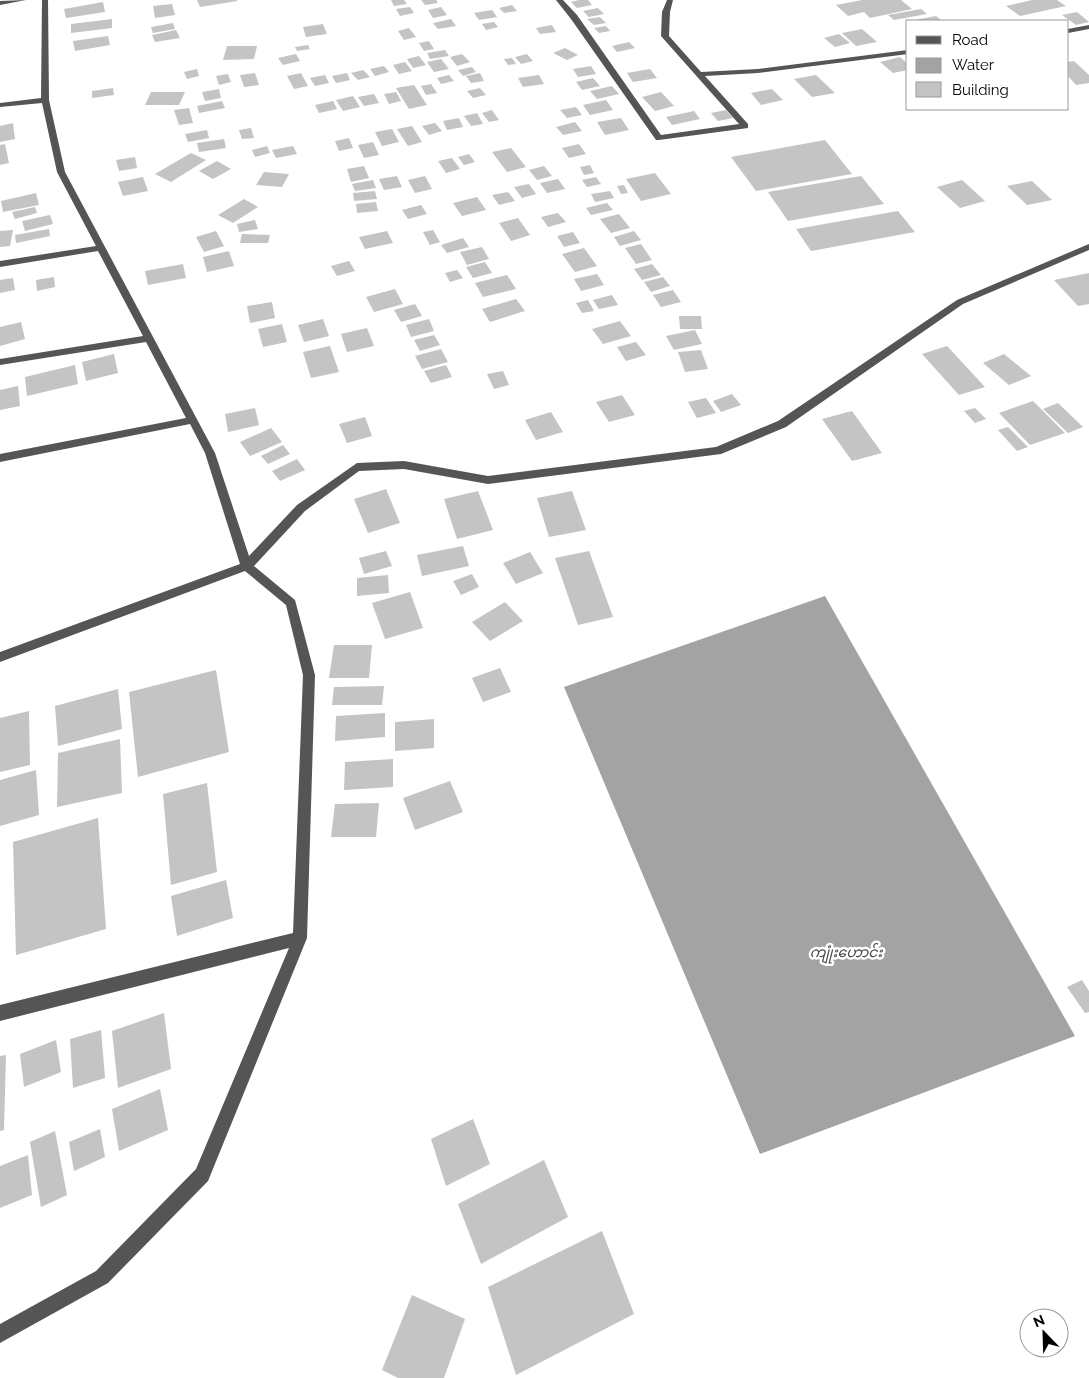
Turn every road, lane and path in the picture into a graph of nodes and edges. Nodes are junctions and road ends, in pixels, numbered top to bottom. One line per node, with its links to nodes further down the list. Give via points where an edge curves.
1 (23, 0): 5 (street)
2 (46, 0): 10 (street)
3 (558, 0): 9 (street, via 574,17 659,138 745,126)
4 (670, 0): 9 (street, via 665,36)
5 (0, 3)
6 (1089, 27): 7 (street)
7 (1069, 31)
8 (906, 52): 9 (street, via 758,71)
9 (699, 74)
10 (45, 100): 11 (street); 13 (street, via 61,172)
11 (0, 105)
12 (1089, 247): 19 (street, via 960,302 782,424 717,451 488,480 404,465 357,467 301,508)
13 (101, 248): 14 (street); 15 (street)
14 (0, 264)
15 (149, 338): 16 (street); 17 (street)
16 (0, 362)
17 (192, 420): 18 (street); 19 (street, via 210,453)
18 (0, 458)
19 (247, 566): 20 (street); 21 (street, via 291,603 309,675)
20 (0, 657)
21 (300, 938): 22 (street); 23 (street, via 202,1175 102,1277)
22 (0, 1013)
23 (0, 1334)

